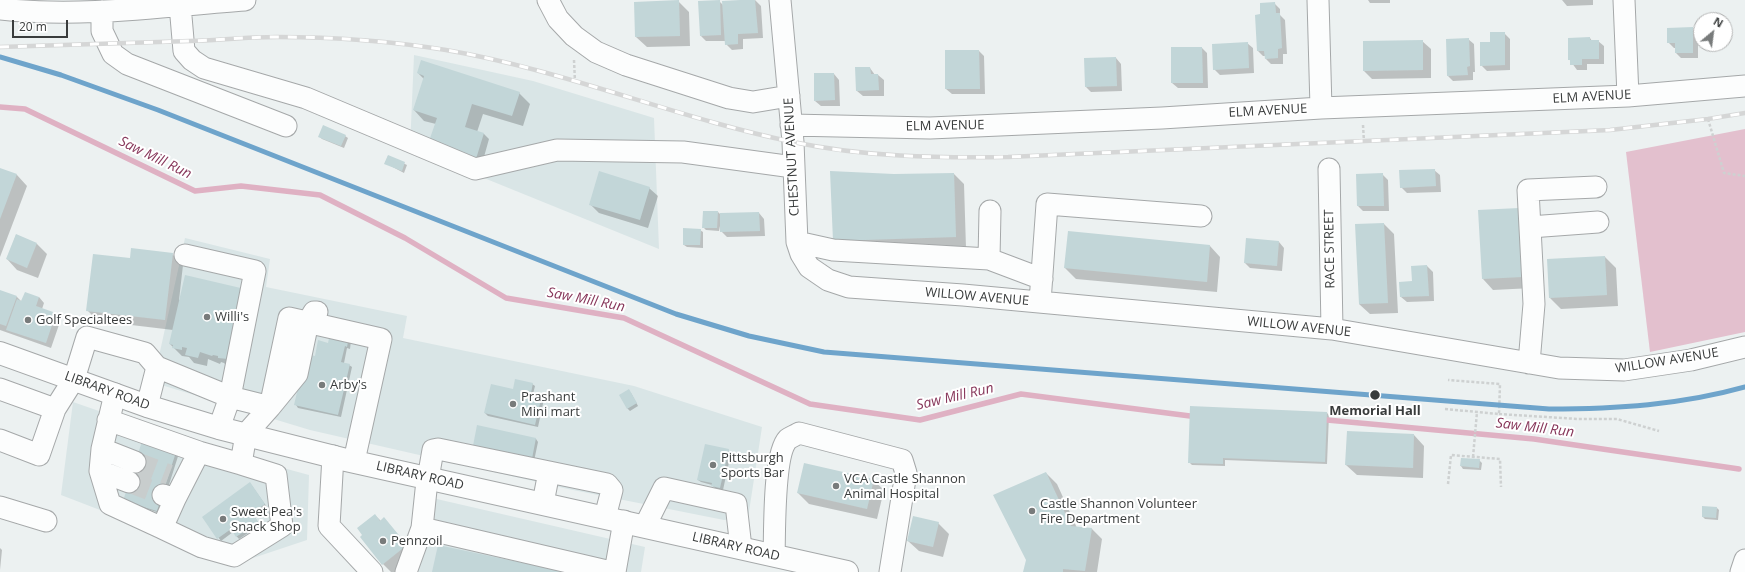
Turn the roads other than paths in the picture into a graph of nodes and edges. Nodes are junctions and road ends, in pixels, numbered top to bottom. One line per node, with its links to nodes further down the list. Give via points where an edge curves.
1 (245, 0): 6 (street)
2 (548, 0): 11 (street, via 558,19 574,36 596,52 626,65 729,98 753,102)
3 (780, 0): 11 (street, CHESTNUT AVENUE)
4 (1318, 0): 13 (street)
5 (1624, 0): 12 (street)
6 (180, 5): 9 (street); 16 (street, via 184,51 204,68 306,98 475,169 557,150 684,152)
7 (23, 6): 8 (street); 9 (street)
8 (0, 9)
9 (102, 11): 15 (street, via 102,31 113,54 127,64)
10 (1745, 86): 12 (street, ELM AVENUE)
11 (789, 96): 14 (street, CHESTNUT AVENUE)
12 (1628, 96): 13 (street, ELM AVENUE)
13 (1321, 108): 14 (street, ELM AVENUE, via 930,128)
14 (791, 125): 16 (street, CHESTNUT AVENUE)
15 (286, 126)
16 (793, 167): 23 (street, CHESTNUT AVENUE)
17 (1329, 169): 29 (street, RACE STREET)
18 (1596, 187): 22 (street, via 1528,190)
19 (990, 211): 25 (street)
20 (1201, 216): 26 (street, via 1047,204)
21 (1598, 222): 22 (street)
22 (1530, 227): 32 (street, via 1534,304)
23 (798, 242): 25 (street, via 832,250); 27 (street, CHESTNUT AVENUE, via 800,254 809,267 828,280)
24 (185, 255): 37 (street, via 256,271)
25 (989, 259): 26 (street)
26 (1042, 279): 28 (street)
27 (849, 287): 28 (street, WILLOW AVENUE)
28 (1040, 302): 29 (street, WILLOW AVENUE)
29 (1332, 329): 32 (street, WILLOW AVENUE)
30 (1745, 347): 32 (street, WILLOW AVENUE, via 1691,360 1624,370 1559,368)
31 (0, 353): 34 (main road, LIBRARY ROAD)
32 (1529, 363)
33 (157, 367): 34 (street, via 145,353 87,337); 37 (street); 38 (street)
34 (74, 379): 36 (main road, LIBRARY ROAD); 40 (street)
35 (0, 389): 40 (street)
36 (115, 394): 38 (main road, LIBRARY ROAD); 41 (street)
37 (230, 396): 39 (street); 42 (street)
38 (146, 406): 42 (main road, LIBRARY ROAD)
39 (270, 407): 43 (street); 47 (street, via 289,318 381,339)
40 (55, 408): 44 (street, via 39,455)
41 (108, 420): 45 (street); 46 (street)
42 (219, 428): 43 (main road, LIBRARY ROAD)
43 (246, 434): 47 (main road, LIBRARY ROAD); 49 (street)
44 (0, 440)
45 (102, 449): 48 (street); 50 (street)
46 (199, 452): 49 (street); 59 (street, via 173,488)
47 (343, 459): 52 (main road, LIBRARY ROAD); 64 (street, via 329,526)
48 (135, 462)
49 (241, 464): 59 (street, via 276,475 282,526 234,556 202,547)
50 (100, 471): 53 (street); 59 (street, via 110,504)
51 (549, 472): 52 (street, via 438,448 433,450); 54 (street); 56 (street, via 607,484 612,490)
52 (428, 478): 54 (main road, LIBRARY ROAD); 60 (street)
53 (129, 482)
54 (543, 503): 56 (main road, LIBRARY ROAD)
55 (0, 507): 57 (street)
56 (614, 519): 58 (main road, LIBRARY ROAD); 67 (street)
57 (46, 521)
58 (645, 526): 61 (main road, LIBRARY ROAD); 61 (street, via 664,488 671,489 736,504)
59 (162, 528)
60 (422, 528): 65 (street); 66 (street)
61 (741, 548): 62 (main road, LIBRARY ROAD)
62 (774, 555): 68 (main road, LIBRARY ROAD); 69 (street, via 776,480 782,453 788,440 799,433 902,460 906,473)
63 (1745, 560): 70 (street)
64 (372, 572)
65 (406, 572)
66 (611, 572)
67 (615, 572)
68 (846, 572)
69 (890, 572)
70 (1741, 572)

